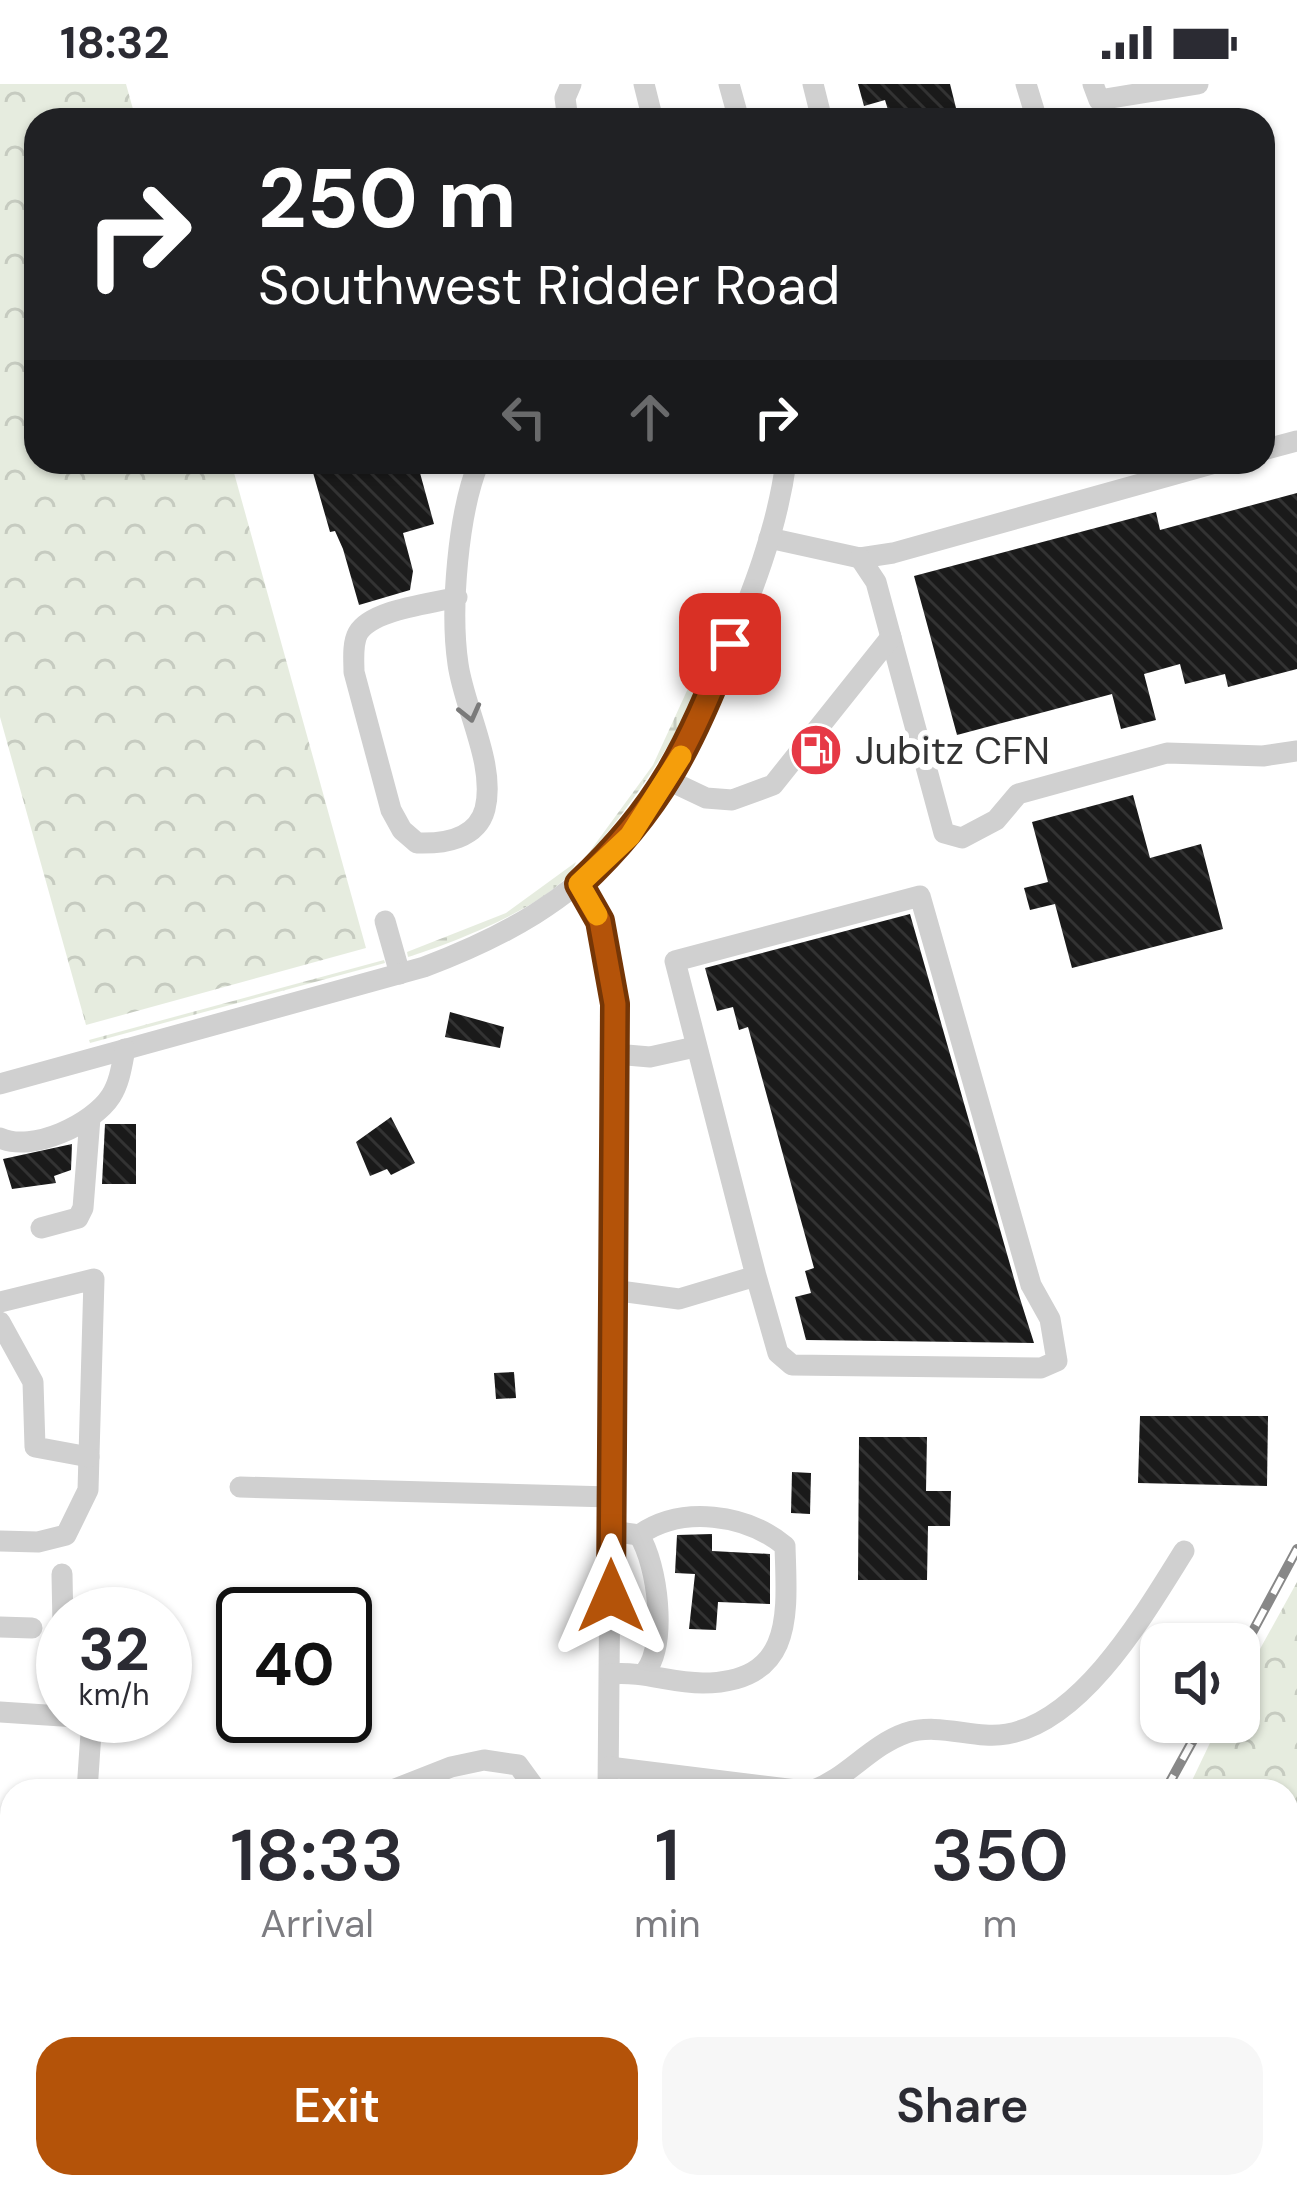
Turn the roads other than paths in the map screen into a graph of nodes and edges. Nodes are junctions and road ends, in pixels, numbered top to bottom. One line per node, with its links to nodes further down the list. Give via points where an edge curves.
1 (1094, 84): 2 (street, via 1099,100)
2 (1198, 84)
3 (475, 474): 8 (street)
4 (783, 474): 6 (street)
5 (1175, 474): 7 (street)
6 (770, 538): 7 (street); 11 (street)
7 (860, 559): 9 (street, via 876,583)
8 (457, 597): 8 (street, one-way to 8, via 458,666 486,807 461,838 417,843 392,810 354,650 372,620)
9 (891, 637): 10 (street, via 936,818 944,832 962,838 996,820 1018,794 1167,753); 11 (street, via 773,785 732,800)
10 (1297, 751)
11 (668, 780): 12 (street, via 630,836)
12 (579, 884): 14 (street, via 481,946); 17 (street, via 607,947)
13 (385, 921): 14 (street)
14 (400, 974): 16 (street)
15 (694, 1047): 17 (street, via 650,1057); 22 (street); 22 (street, via 674,969 680,956 920,896 1057,1361 1041,1368 792,1365 778,1353)
16 (125, 1049): 18 (street); 19 (street, via 110,1098)
17 (615, 1054): 23 (street)
18 (0, 1084)
19 (90, 1118): 20 (street, via 46,1137); 21 (street, via 83,1208 78,1218)
20 (0, 1138)
21 (41, 1228)
22 (756, 1276): 23 (street, via 679,1299)
23 (612, 1290): 28 (street)
24 (0, 1302): 26 (street, via 94,1279)
25 (0, 1322): 26 (street, via 33,1382 35,1447)
26 (89, 1457): 31 (street, via 88,1490 66,1535)
27 (239, 1487): 28 (street)
28 (611, 1497): 29 (street)
29 (611, 1531): 30 (street); 38 (street)
30 (639, 1535): 37 (street, via 653,1574 656,1657); 37 (street, via 657,1522 727,1517 760,1526 785,1546 788,1618 779,1649 755,1670 707,1683)
31 (0, 1541)
32 (1184, 1551): 48 (street, via 1133,1630 1046,1724 1002,1736 907,1732)
33 (62, 1574): 34 (street)
34 (62, 1587)
35 (0, 1627): 36 (street)
36 (32, 1628)
37 (646, 1671): 38 (street)
38 (610, 1674): 42 (street)
39 (0, 1712): 40 (street)
40 (36, 1714)
41 (90, 1743): 43 (street)
42 (608, 1767): 46 (street); 47 (street)
43 (88, 1779)
44 (426, 1779): 45 (street, via 484,1760 518,1765)
45 (528, 1779)
46 (608, 1779)
47 (708, 1779)
48 (840, 1779)

